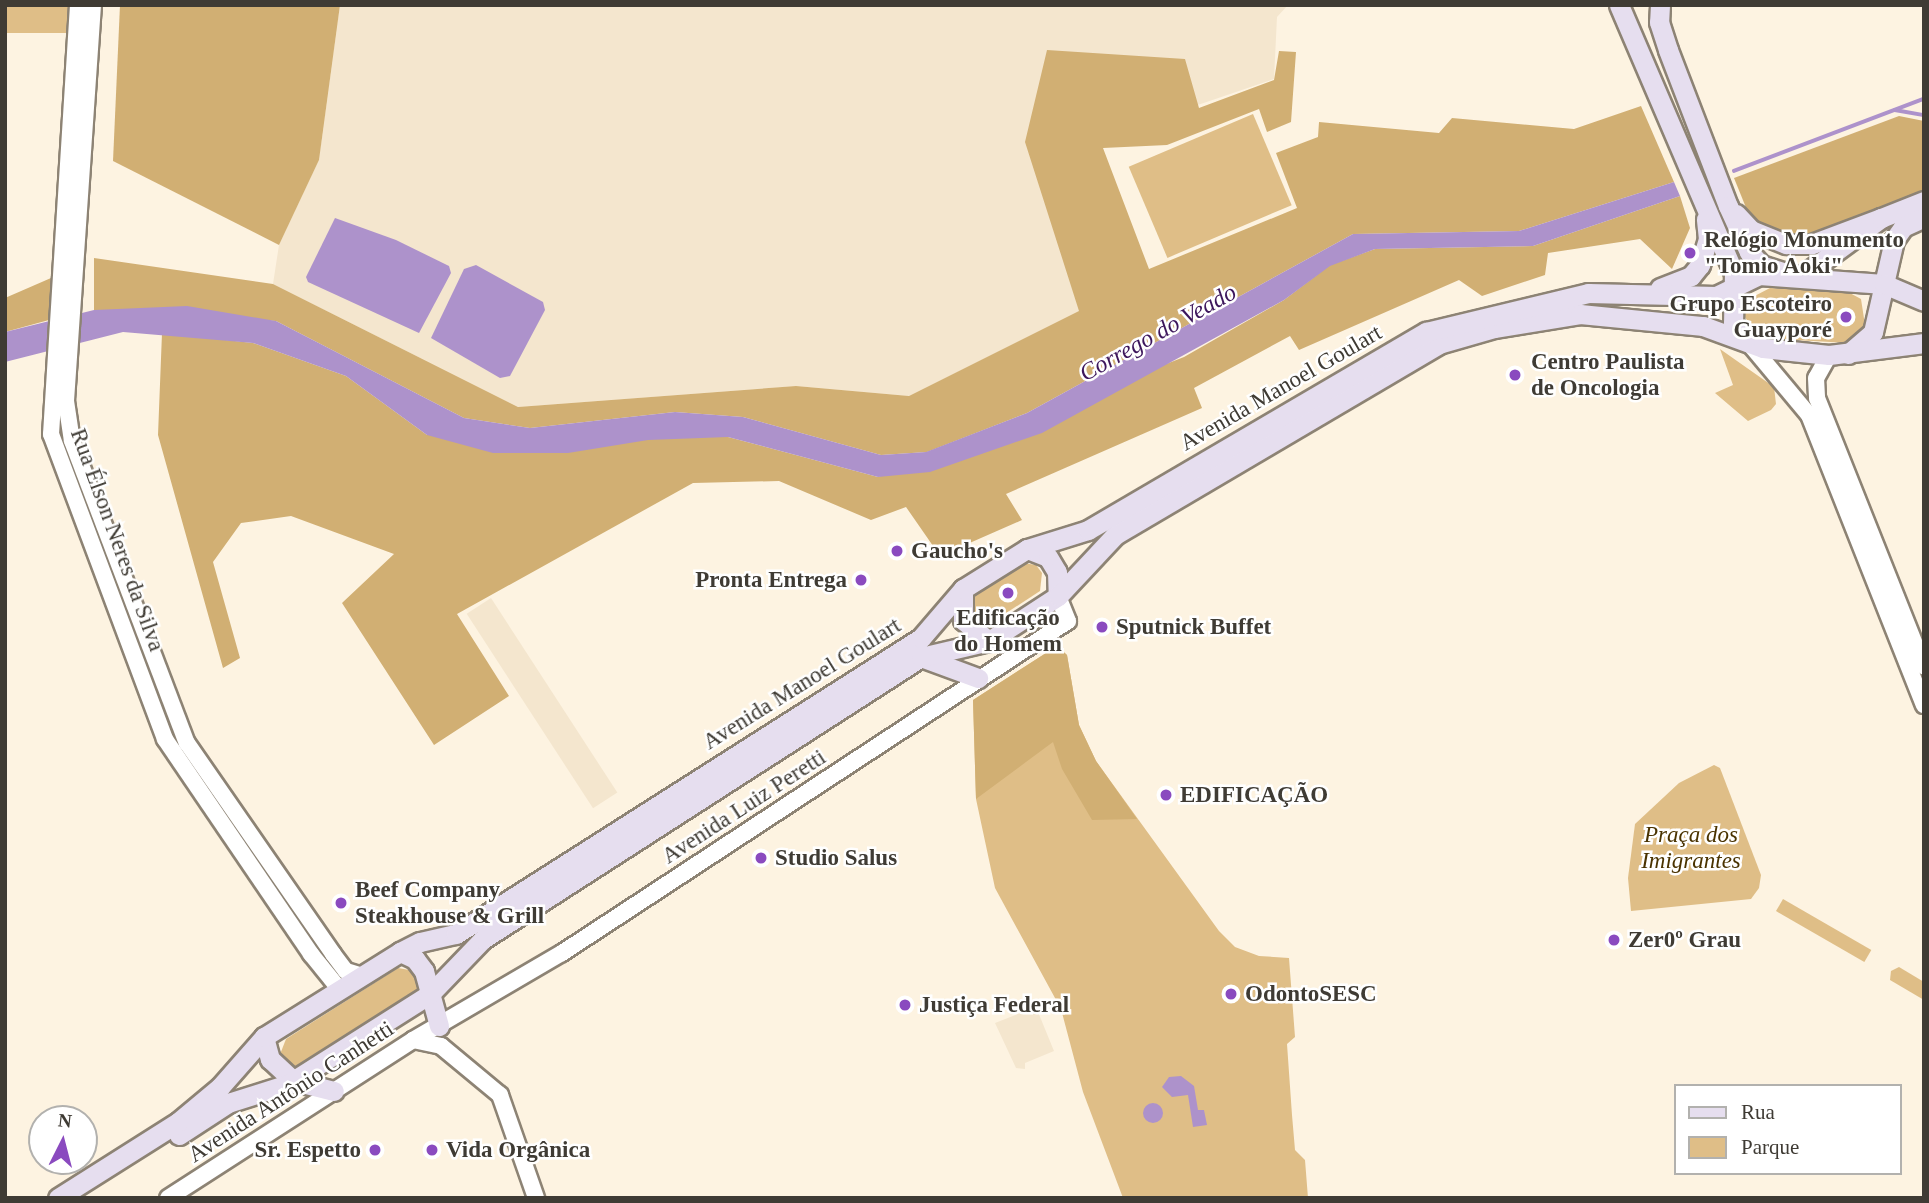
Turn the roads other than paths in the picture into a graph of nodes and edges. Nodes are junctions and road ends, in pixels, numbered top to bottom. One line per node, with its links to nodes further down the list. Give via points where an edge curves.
1 (78, 5): 18 (street, Rua Élson Neres da Silva, via 58,289)
2 (93, 5): 18 (street, Rua Élson Neres da Silva, via 75,289)
3 (1619, 5): 7 (main road)
4 (1660, 5): 6 (main road, via 1659,22 1668,50)
5 (1924, 201): 9 (main road)
6 (1728, 206): 9 (main road, via 1751,230 1786,244 1812,244); 10 (main road, via 1749,252 1761,265)
7 (1705, 207): 12 (main road, via 1734,273); 13 (main road, via 1708,239 1700,265 1678,283)
8 (1924, 216): 11 (main road, via 1903,227 1894,240)
9 (1881, 218): 10 (main road)
10 (1794, 275): 11 (main road); 12 (main road, Avenida Manoel Goulart, via 1759,275)
11 (1884, 284): 14 (main road); 17 (main road, via 1874,332)
12 (1734, 289): 13 (main road, Avenida Manoel Goulart, via 1716,296); 15 (main road, via 1732,323)
13 (1647, 291): 19 (main road, Avenida Manoel Goulart, via 1588,293 1537,302 1426,332 1088,530)
14 (1924, 301)
15 (1744, 338): 17 (main road, Avenida Manoel Goulart, via 1763,348); 21 (main road, Avenida Manoel Goulart, via 1675,322 1580,314 1494,328 1439,344 1408,358 1115,535); 26 (street, via 1809,415)
16 (1924, 343): 17 (main road)
17 (1838, 355): 24 (street, via 1816,378 1817,398)
18 (61, 387): 27 (street, Rua Élson Neres da Silva, via 72,441 176,719 187,743); 28 (street, Rua Élson Neres da Silva, via 51,433 165,739)
19 (1027, 549): 20 (main road, Avenida Manoel Goulart); 21 (main road, via 1048,557 1057,572)
20 (963, 589): 22 (main road, via 963,620); 29 (main road, Avenida Manoel Goulart, via 921,638 456,934)
21 (1058, 596): 22 (main road, Avenida Manoel Goulart); 25 (street, Avenida Luiz Peretti, via 1069,621)
22 (989, 641): 23 (main road, Avenida Manoel Goulart)
23 (921, 657): 25 (main road); 32 (main road, Avenida Manoel Goulart, via 483,939)
24 (1924, 667)
25 (978, 678): 33 (street, Avenida Luiz Peretti, via 562,953)
26 (1924, 705)
27 (276, 872): 28 (street); 30 (street, Rua Élson Neres da Silva, via 346,971)
28 (261, 882): 31 (street, Rua Élson Neres da Silva)
29 (400, 952): 30 (main road, Avenida Manoel Goulart); 32 (main road, via 420,965)
30 (362, 976): 31 (main road, Avenida Manoel Goulart)
31 (340, 990): 34 (main road, Avenida Manoel Goulart)
32 (430, 994): 33 (main road); 37 (main road, Avenida Manoel Goulart)
33 (439, 1026): 35 (street, Avenida Antônio Canhetti); 36 (street)
34 (264, 1037): 37 (main road, via 270,1059); 39 (main road, Avenida Manoel Goulart, via 220,1087 178,1122)
35 (413, 1041): 36 (street, via 429,1041); 38 (street, Avenida Antônio Canhetti)
36 (453, 1054): 42 (street, via 500,1095)
37 (294, 1081): 38 (main road); 40 (main road, Avenida Manoel Goulart, via 228,1103)
38 (334, 1091): 41 (street, Avenida Antônio Canhetti)
39 (58, 1198)
40 (81, 1198)
41 (168, 1198)
42 (536, 1198)

